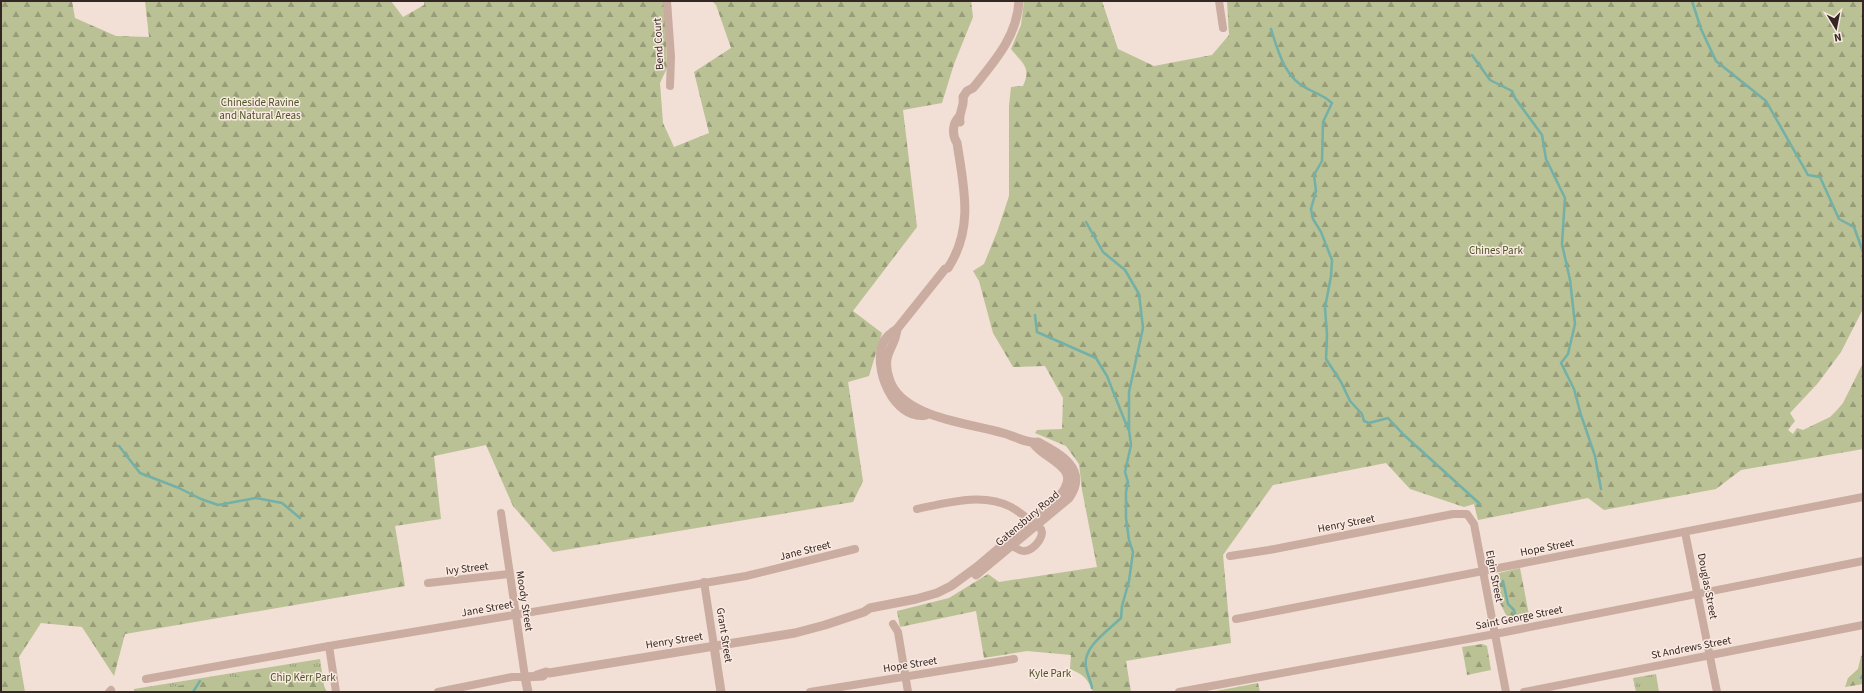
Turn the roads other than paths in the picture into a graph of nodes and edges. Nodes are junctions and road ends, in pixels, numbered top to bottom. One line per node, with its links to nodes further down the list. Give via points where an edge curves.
1 (667, 1): 5 (street, Bend Court, via 671,57)
2 (1019, 1): 10 (street, Gatensbury Road, via 1010,37 999,55 963,97 964,101 955,121 954,138 957,143 966,214 962,238 955,253 944,266 945,269 897,329 889,335 881,351 883,382 891,396 907,411 1003,432 1033,443 1060,464 1066,473 1065,490)
3 (1220, 1): 4 (street)
4 (1223, 28)
5 (670, 86)
6 (1863, 497): 11 (street, Hope Street)
7 (917, 509): 10 (street, via 983,500 1010,506)
8 (501, 513): 17 (street, Moody Street)
9 (1467, 514): 14 (street, Henry Street, via 1453,514); 16 (street, Elgin Street, via 1474,524)
10 (1033, 524): 12 (street, Gatensbury Road); 12 (street, via 1040,529 1042,537 1030,550 1022,551); 20 (street, Gatensbury Road)
11 (1686, 532): 16 (street, Hope Street); 21 (street, Douglas Street)
12 (1012, 546): 20 (street, Gatensbury Road, via 978,573 958,586)
13 (855, 549): 18 (street, Jane Street, via 746,576)
14 (1230, 556)
15 (1863, 561): 21 (street, Saint George Street)
16 (1483, 570): 23 (street, Hope Street); 27 (street, Elgin Street)
17 (509, 574): 19 (street, Ivy Street); 22 (street, Moody Street)
18 (704, 582): 22 (street, Jane Street); 29 (street, Grant Street)
19 (428, 583)
20 (951, 586): 26 (street, Gatensbury Road, via 916,599 870,608 864,606 839,613 823,620 820,625)
21 (1697, 592): 27 (street, Saint George Street); 30 (street, Douglas Street)
22 (515, 614): 28 (street, Jane Street); 33 (street, Moody Street)
23 (1236, 619)
24 (893, 624): 32 (street, via 898,632)
25 (1863, 625): 30 (street, St Andrews Street)
26 (803, 631): 29 (street, Henry Street)
27 (1495, 634): 41 (street, Saint George Street); 42 (street, Elgin Street)
28 (329, 646): 34 (street, Jane Street); 35 (street)
29 (714, 646): 33 (street, Henry Street, via 549,673 546,676); 38 (street, Grant Street)
30 (1710, 655): 43 (street, St Andrews Street); 44 (street, Douglas Street)
31 (1014, 659): 32 (street, Hope Street)
32 (906, 676): 39 (street, Hope Street); 40 (street)
33 (525, 677): 36 (street, Henry Street); 37 (street, Moody Street)
34 (146, 679)
35 (336, 692)
36 (438, 692)
37 (528, 692)
38 (721, 692)
39 (810, 692)
40 (908, 692)
41 (1179, 692)
42 (1506, 692)
43 (1524, 692)
44 (1717, 692)

